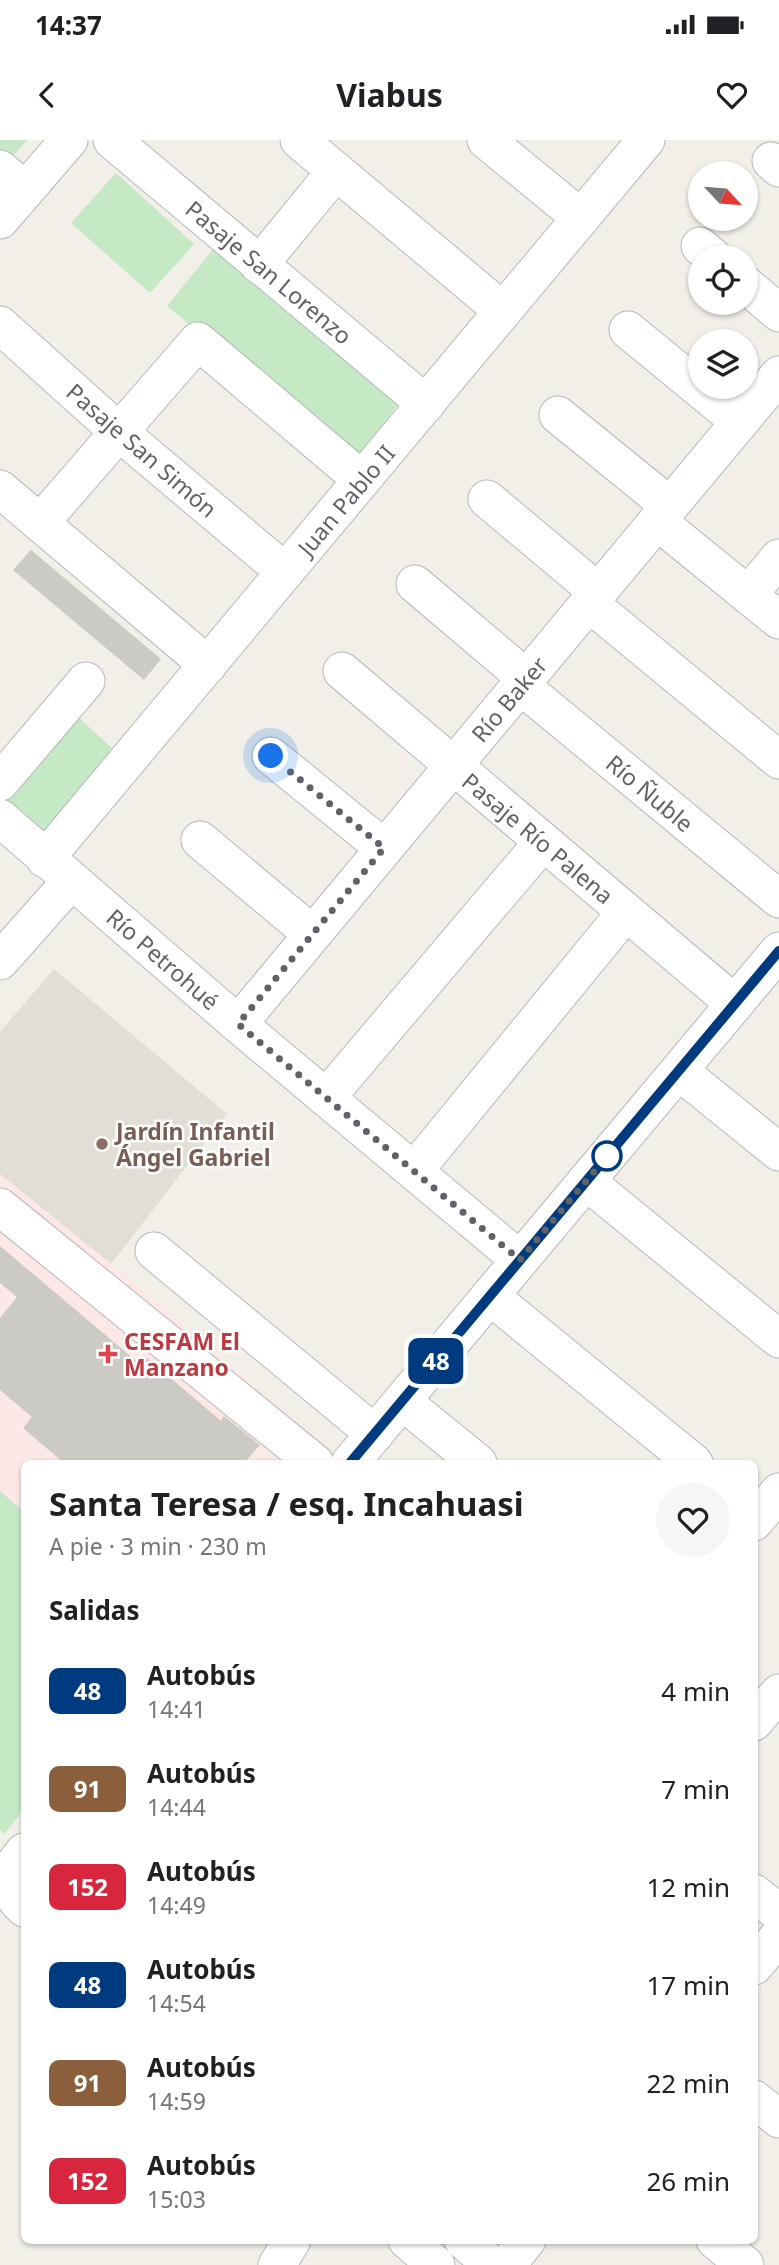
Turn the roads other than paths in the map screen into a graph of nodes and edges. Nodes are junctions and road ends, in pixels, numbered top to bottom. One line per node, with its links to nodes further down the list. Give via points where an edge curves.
1 (69, 140): 7 (street)
2 (112, 140): 10 (street, Pasaje San Lorenzo)
3 (299, 140): 6 (street)
4 (486, 140): 8 (street)
5 (646, 140): 8 (street, Juan Pablo II)
6 (336, 171): 10 (street); 12 (street)
7 (13, 180): 9 (street)
8 (581, 218): 12 (street, Juan Pablo II)
9 (0, 220)
10 (258, 265): 17 (street, Pasaje San Lorenzo)
11 (758, 295): 13 (street)
12 (503, 311): 17 (street, Juan Pablo II)
13 (779, 313)
14 (0, 325): 20 (street, Pasaje San Simón)
15 (628, 330): 19 (street)
16 (779, 375): 19 (street, Río Baker)
17 (426, 404): 21 (street, Juan Pablo II)
18 (558, 415): 24 (street)
19 (740, 422): 24 (street, Río Baker)
20 (119, 432): 21 (street, via 198,341); 25 (street); 27 (street, Pasaje San Simón)
21 (362, 480): 27 (street, Juan Pablo II)
22 (0, 489): 25 (street)
23 (487, 499): 30 (street)
24 (664, 513): 29 (street); 30 (street, Río Baker)
25 (40, 523): 32 (street)
26 (779, 558): 29 (street)
27 (285, 572): 32 (street, Juan Pablo II)
28 (415, 584): 35 (street, Río Ñuble)
29 (748, 595): 31 (street)
30 (594, 598): 35 (street, Río Baker); 37 (street)
31 (779, 620)
32 (208, 665): 44 (street, Juan Pablo II)
33 (342, 671): 38 (street, Pasaje Río Palena)
34 (86, 681): 39 (street)
35 (523, 682): 38 (street, Río Baker); 45 (street, Río Ñuble)
36 (271, 756): 43 (street)
37 (779, 760)
38 (453, 766): 42 (street, Pasaje Río Palena); 43 (street, Río Baker)
39 (0, 782)
40 (0, 818): 44 (street, Río Petrohué)
41 (200, 840): 47 (street)
42 (543, 842): 46 (street, Pasaje Río Palena); 53 (street)
43 (384, 848): 47 (street, Río Baker)
44 (58, 870): 49 (street, Juan Pablo II); 51 (street, Río Petrohué)
45 (779, 899)
46 (626, 912): 50 (street, Pasaje Río Palena); 55 (street)
47 (312, 934): 51 (street, Río Baker)
48 (776, 960): 50 (street)
49 (0, 961)
50 (735, 1004): 52 (street)
51 (238, 1024): 53 (street, Río Petrohué)
52 (679, 1071): 54 (street); 56 (street)
53 (326, 1098): 55 (street, Río Petrohué)
54 (779, 1152)
55 (414, 1171): 59 (street, Río Petrohué)
56 (586, 1181): 59 (street); 61 (street)
57 (0, 1206): 64 (street)
58 (154, 1251): 63 (street)
59 (520, 1260): 60 (street)
60 (491, 1296): 62 (street); 67 (street)
61 (779, 1339)
62 (402, 1401): 63 (street); 66 (street)
63 (374, 1434): 65 (street)
64 (311, 1460)
65 (352, 1460)
66 (474, 1460)
67 (690, 1460)
68 (779, 1693): 69 (street)
69 (758, 1718)
70 (16, 1860): 72 (street, via 7,1881)
71 (758, 1896): 73 (street)
72 (21, 1904)
73 (779, 1913)
74 (779, 1936): 75 (street)
75 (758, 1961)
76 (758, 2102): 77 (street)
77 (779, 2119)
78 (289, 2244): 83 (street)
79 (412, 2244): 84 (street)
80 (468, 2244): 85 (street)
81 (524, 2244): 86 (street)
82 (720, 2244): 87 (street)
83 (276, 2265)
84 (436, 2265)
85 (492, 2265)
86 (507, 2265)
87 (745, 2265)

